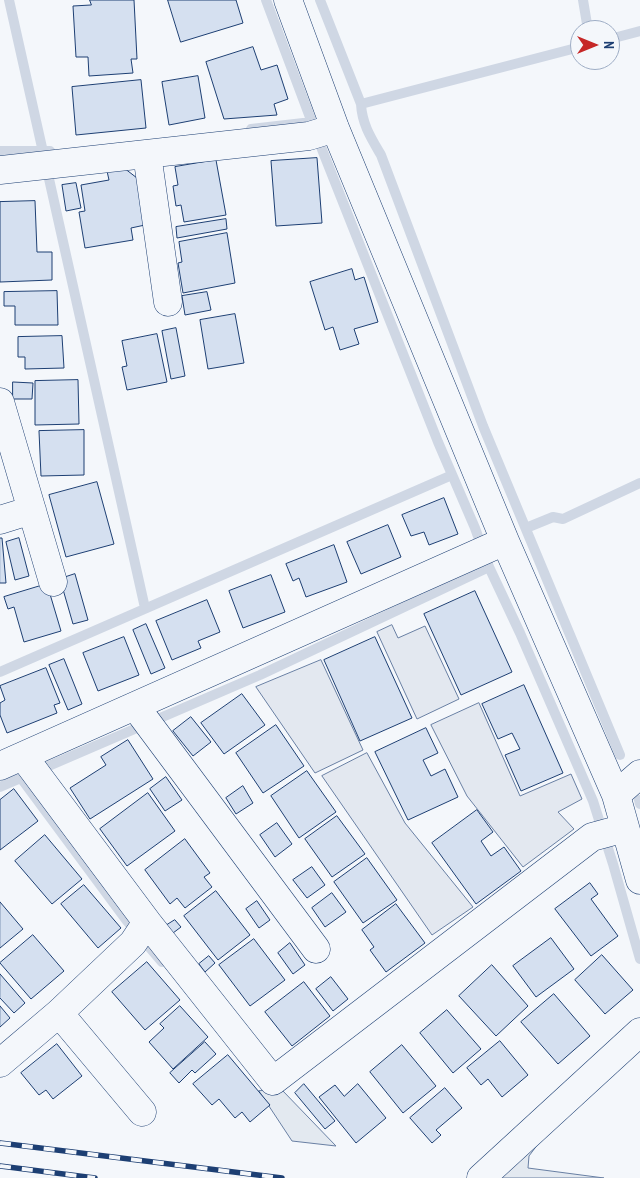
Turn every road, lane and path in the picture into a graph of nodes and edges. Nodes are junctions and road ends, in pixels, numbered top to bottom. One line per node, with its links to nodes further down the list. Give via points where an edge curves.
1 (288, 0): 2 (street)
2 (323, 132): 3 (street); 9 (street)
3 (147, 154): 4 (street); 5 (street)
4 (0, 170)
5 (168, 302)
6 (0, 402): 7 (street)
7 (32, 510): 8 (street); 10 (street)
8 (0, 520)
9 (489, 548): 11 (street); 14 (street)
10 (53, 582)
11 (143, 717): 12 (street); 18 (street)
12 (22, 765): 17 (street)
13 (640, 774): 14 (street)
14 (616, 795): 15 (street)
15 (610, 832): 16 (street); 17 (street, via 273,1081)
16 (640, 880)
17 (140, 932): 19 (street)
18 (316, 949)
19 (59, 1013): 21 (street); 22 (street)
20 (640, 1032): 23 (street)
21 (0, 1063)
22 (142, 1112)
23 (481, 1178)

